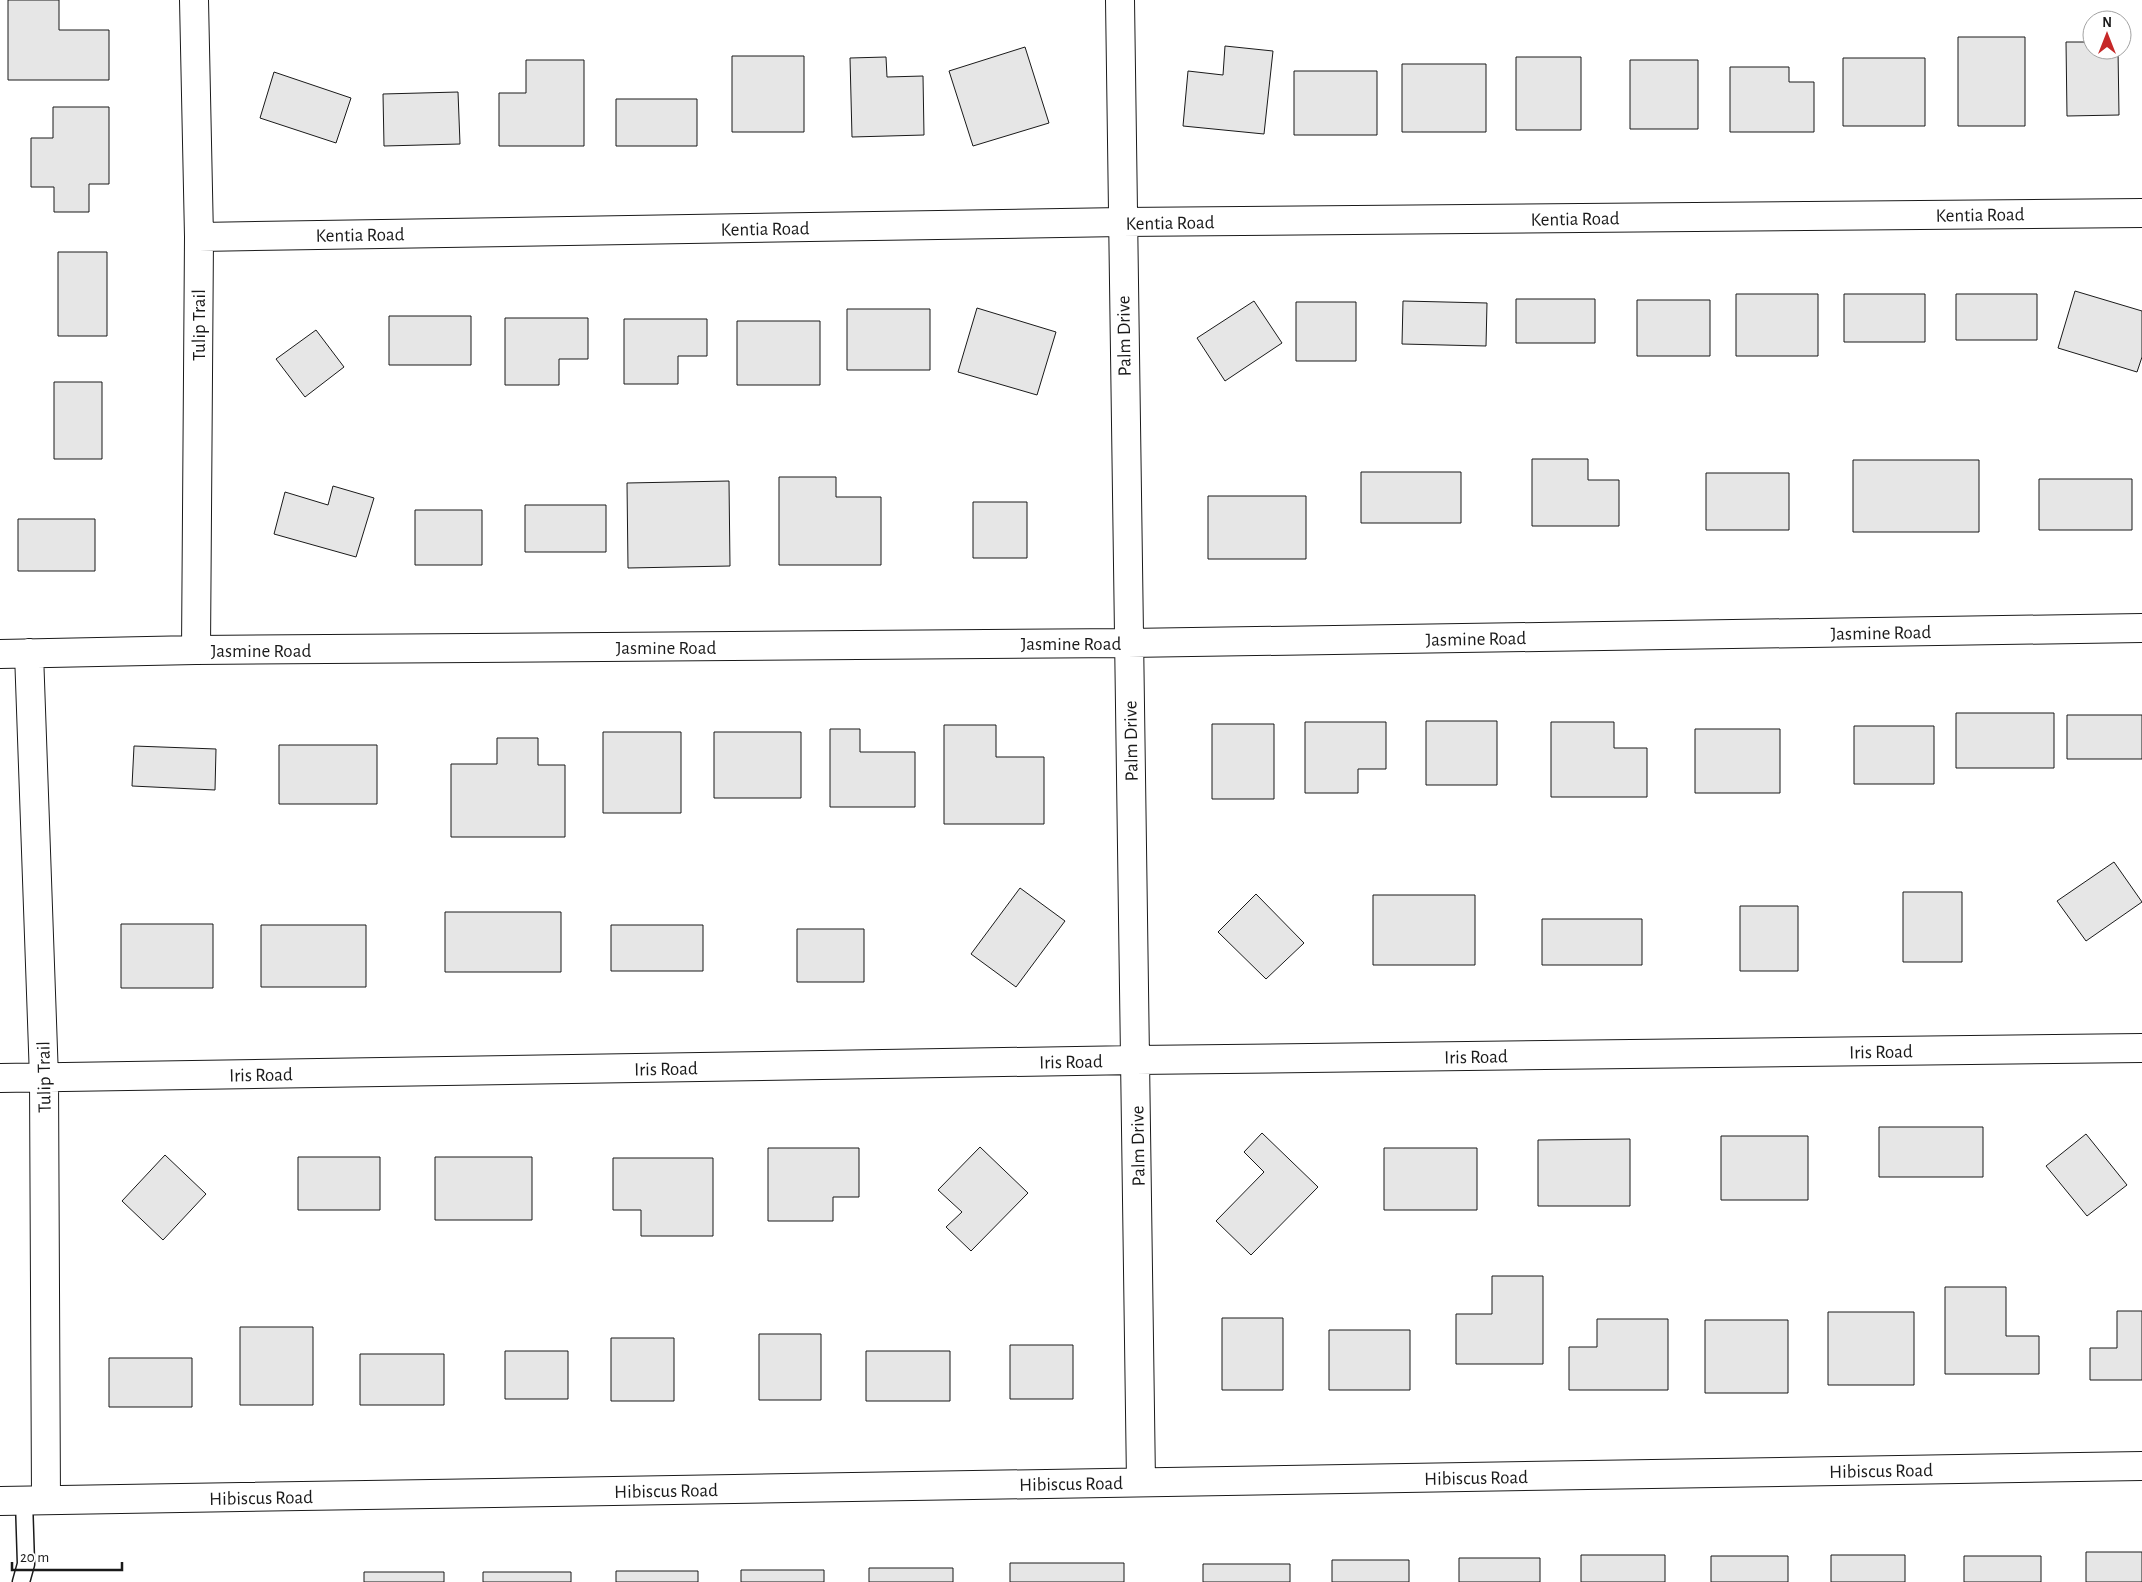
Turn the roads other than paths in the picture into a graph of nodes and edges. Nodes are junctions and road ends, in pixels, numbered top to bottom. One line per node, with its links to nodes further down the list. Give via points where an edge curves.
1 (194, 0): 5 (street, Tulip Trail)
2 (1120, 0): 4 (street, Palm Drive)
3 (2142, 213): 4 (street, Kentia Road)
4 (1122, 222): 5 (street, Kentia Road); 7 (street, Palm Drive)
5 (199, 237): 8 (street, Tulip Trail)
6 (2142, 628): 7 (street, Jasmine Road)
7 (1128, 643): 8 (street, Jasmine Road); 12 (street, Palm Drive)
8 (196, 650): 9 (street, Jasmine Road)
9 (30, 653): 10 (street, Jasmine Road); 14 (street, Tulip Trail)
10 (0, 654)
11 (2142, 1048): 12 (street, Iris Road)
12 (1136, 1060): 14 (street, Iris Road); 16 (street, Palm Drive)
13 (0, 1078): 14 (street, Iris Road)
14 (44, 1078): 17 (street, Tulip Trail)
15 (2142, 1466): 16 (street, Hibiscus Road)
16 (1141, 1482): 17 (street, Hibiscus Road)
17 (23, 1501): 18 (lane, via 26,1564)
18 (21, 1582)

